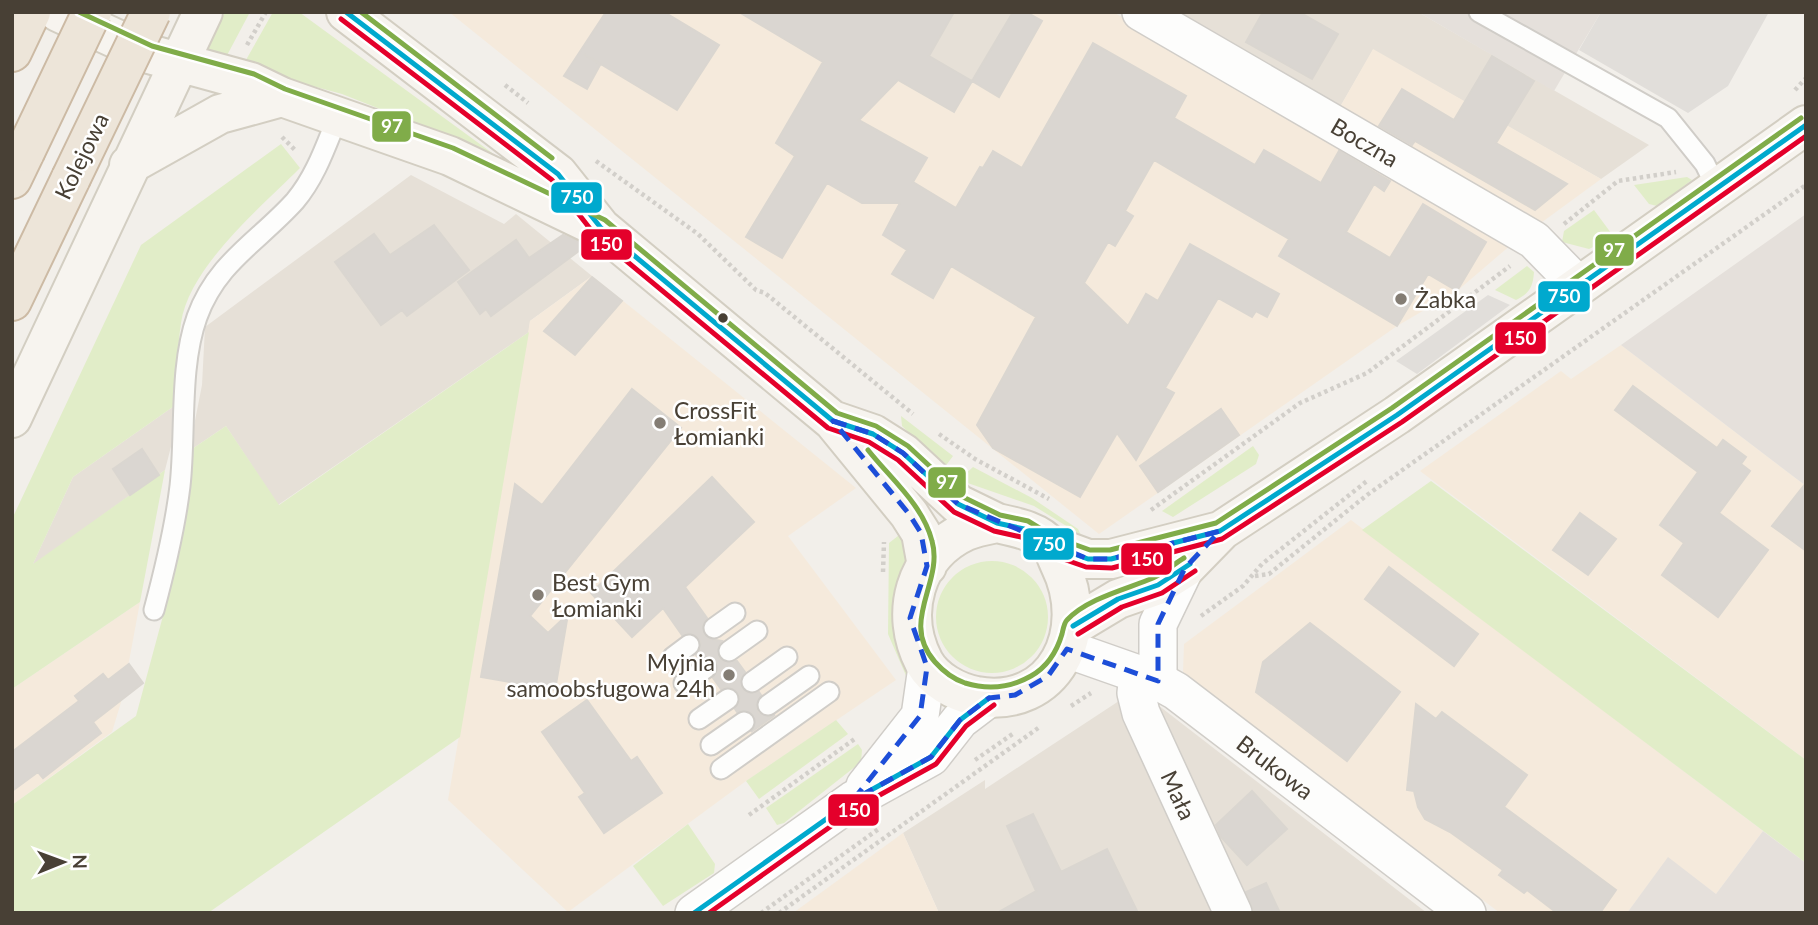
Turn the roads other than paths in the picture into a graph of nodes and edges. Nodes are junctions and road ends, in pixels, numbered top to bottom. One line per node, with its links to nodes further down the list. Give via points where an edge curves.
1 (31, 12): 9 (highway)
2 (58, 12): 10 (street, via 120,43)
3 (92, 12): 14 (highway, bridge)
4 (151, 12): 19 (highway, Kolejowa, bridge)
5 (203, 12): 10 (street)
6 (346, 12): 17 (street, via 558,174)
7 (1140, 12): 18 (street, Boczna, via 1539,244)
8 (1479, 12): 16 (lane, via 1668,118)
9 (12, 52)
10 (178, 62): 12 (street, via 251,82); 15 (street)
11 (1798, 110): 16 (street)
12 (281, 115): 13 (street); 15 (street, via 220,114)
13 (338, 116): 17 (street, via 467,163); 27 (lane, via 320,162 295,200 226,264 196,319 189,351 180,486)
14 (19, 165)
15 (129, 165): 20 (street)
16 (1711, 176): 18 (street)
17 (601, 228): 21 (street)
18 (1579, 286): 23 (street, via 1378,428)
19 (12, 301)
20 (12, 418)
21 (833, 421): 22 (street, via 873,434 903,453 958,504); 25 (street, via 909,514 921,533)
22 (997, 523): 24 (street, via 1024,529); 25 (street, via 966,531)
23 (1220, 531): 24 (street, via 1111,559 1088,559); 26 (street)
24 (1050, 545): 31 (street, via 1066,577 1073,607)
25 (927, 566): 36 (street, via 913,596 910,618)
26 (1185, 568): 31 (street, via 1158,585 1118,599); 39 (street, Mała, via 1158,624)
27 (154, 610)
28 (735, 613): 29 (lane)
29 (714, 628)
30 (757, 631): 33 (lane)
31 (1070, 638): 39 (street, Brukowa); 43 (street, via 1048,676 1014,695)
32 (689, 645): 34 (lane)
33 (729, 651)
34 (673, 657)
35 (788, 657): 40 (lane)
36 (927, 667): 43 (street, via 963,694); 50 (street, via 920,716)
37 (706, 668): 41 (lane)
38 (809, 676): 45 (lane)
39 (1148, 678): 52 (street, Mała, via 1136,693 1141,712); 53 (street, Brukowa, via 1176,691)
40 (752, 682)
41 (684, 683)
42 (829, 692): 49 (lane)
43 (989, 698): 50 (street, via 960,720 931,757)
44 (728, 699): 46 (lane)
45 (768, 705)
46 (699, 719)
47 (744, 722): 48 (lane)
48 (711, 746)
49 (721, 769)
50 (853, 800): 51 (street)
51 (694, 913)
52 (1233, 913)
53 (1467, 913)

